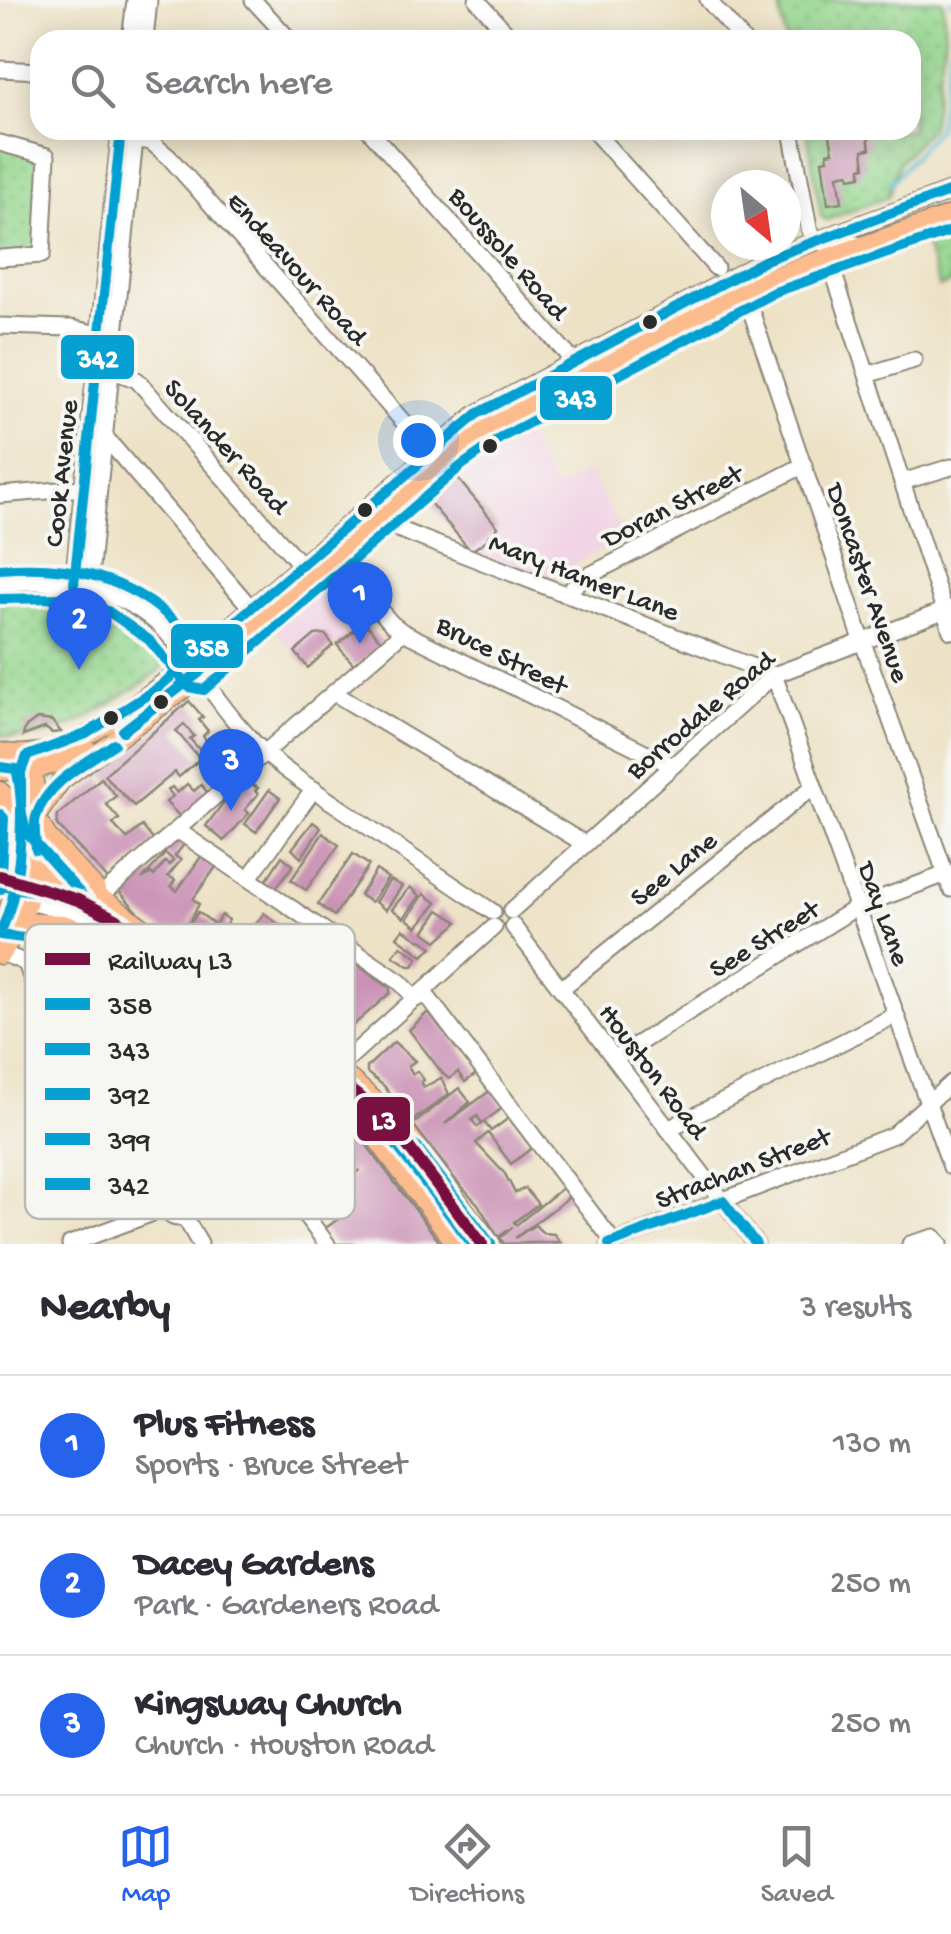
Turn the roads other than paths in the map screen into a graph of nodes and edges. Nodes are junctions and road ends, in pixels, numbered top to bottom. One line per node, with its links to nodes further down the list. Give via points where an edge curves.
1 (134, 0): 6 (street)
2 (150, 0): 7 (street)
3 (253, 0): 8 (street)
4 (477, 0): 9 (street)
5 (708, 0): 10 (street)
6 (131, 30)
7 (146, 30)
8 (281, 30)
9 (504, 30)
10 (734, 30)
11 (0, 69): 12 (street)
12 (30, 70)
13 (126, 140): 29 (street, Cook Avenue)
14 (127, 140): 32 (street, Cook Avenue)
15 (145, 140): 35 (street, Endeavour Road)
16 (378, 140): 31 (street, Boussole Road)
17 (602, 140): 26 (street)
18 (793, 140): 22 (street, via 808,228)
19 (0, 143): 25 (street, via 47,156 42,254)
20 (951, 192): 22 (main road)
21 (951, 215): 23 (main road)
22 (816, 240): 23 (street, via 831,246); 31 (main road)
23 (865, 243): 24 (main road)
24 (828, 256): 27 (main road); 33 (street)
25 (0, 258)
26 (716, 268)
27 (744, 290): 36 (street, Doncaster Avenue); 41 (main road, via 494,424)
28 (0, 326): 29 (street)
29 (98, 334): 39 (street, Cook Avenue)
30 (914, 360): 33 (street)
31 (574, 362): 35 (main road, via 477,414)
32 (111, 370): 34 (street, Cook Avenue); 43 (street, Solander Road, via 138,380)
33 (867, 375): 38 (street)
34 (105, 437): 45 (street, Cook Avenue); 47 (street)
35 (430, 452): 43 (main road)
36 (804, 464): 46 (street, Doran Street, via 582,579); 51 (street, Doncaster Avenue)
37 (951, 467): 38 (street)
38 (902, 482): 48 (street)
39 (82, 488): 40 (street); 45 (street, Cook Avenue)
40 (0, 494)
41 (377, 520): 42 (main road); 46 (street, Mary Hamer Lane)
42 (334, 558): 50 (street, Bruce Street); 52 (main road)
43 (301, 564): 47 (main road)
44 (0, 584): 45 (street)
45 (81, 584): 52 (street, via 142,613)
46 (566, 594): 53 (street, Mary Hamer Lane)
47 (251, 608): 52 (main road)
48 (947, 610): 49 (street); 51 (street, Borrodale Road)
49 (951, 631)
50 (403, 632): 54 (street); 58 (street, Bruce Street)
51 (862, 640): 53 (street, Borrodale Road); 71 (street, Doncaster Avenue)
52 (194, 669): 55 (main road); 57 (street); 59 (main road)
53 (774, 676): 58 (street, Borrodale Road); 61 (street, Day Lane)
54 (334, 693): 57 (street); 67 (street)
55 (105, 750): 59 (main road); 64 (main road)
56 (0, 752): 59 (main road)
57 (266, 754): 62 (street); 65 (street)
58 (671, 766): 67 (street, Borrodale Road)
59 (27, 767): 60 (main road); 64 (main road)
60 (0, 771)
61 (814, 786): 74 (street, Day Lane); 84 (street, See Lane)
62 (314, 790): 70 (street); 76 (street)
63 (0, 791): 64 (main road)
64 (24, 819): 66 (main road); 68 (main road); 69 (main road); 73 (main road)
65 (177, 830): 73 (street); 79 (street)
66 (0, 841)
67 (585, 844): 75 (street, Borrodale Road)
68 (8, 862): 69 (main road); 72 (main road)
69 (36, 869): 72 (main road); 73 (main road)
70 (251, 874)
71 (948, 882): 74 (street, See Street)
72 (15, 893): 77 (street); 80 (main road)
73 (105, 899): 78 (main road)
74 (857, 908): 86 (street, Day Lane); 88 (street, See Street)
75 (512, 919): 76 (street, via 503,908); 84 (street, Houston Road)
76 (494, 920): 85 (street)
77 (108, 924)
78 (136, 924)
79 (315, 924)
80 (7, 925): 82 (main road)
81 (355, 951): 85 (street)
82 (1, 954): 83 (street)
83 (25, 964)
84 (562, 988): 88 (street, Houston Road)
85 (420, 995): 87 (street); 102 (street)
86 (896, 1015): 91 (street, Day Lane); 94 (street)
87 (355, 1054)
88 (615, 1058): 94 (street, Houston Road)
89 (951, 1083): 91 (street, Strachan Street)
90 (355, 1092): 108 (main road, via 390,1112)
91 (928, 1104): 93 (street, Day Lane); 95 (street, Strachan Street)
92 (355, 1115): 107 (main road)
93 (937, 1128): 95 (street, Strachan Street); 96 (street, Day Lane)
94 (668, 1129): 97 (street, Houston Road)
95 (892, 1134): 97 (street, Strachan Street)
96 (951, 1167)
97 (723, 1201): 102 (street, Strachan Street); 109 (street, Houston Road)
98 (133, 1219): 101 (street)
99 (190, 1219): 105 (street)
100 (307, 1219): 106 (street)
101 (88, 1241): 104 (street)
102 (613, 1243)
103 (913, 1243): 110 (street, via 934,1237)
104 (70, 1244)
105 (200, 1244)
106 (326, 1244)
107 (456, 1244)
108 (491, 1244)
109 (756, 1244)
110 (940, 1244)

